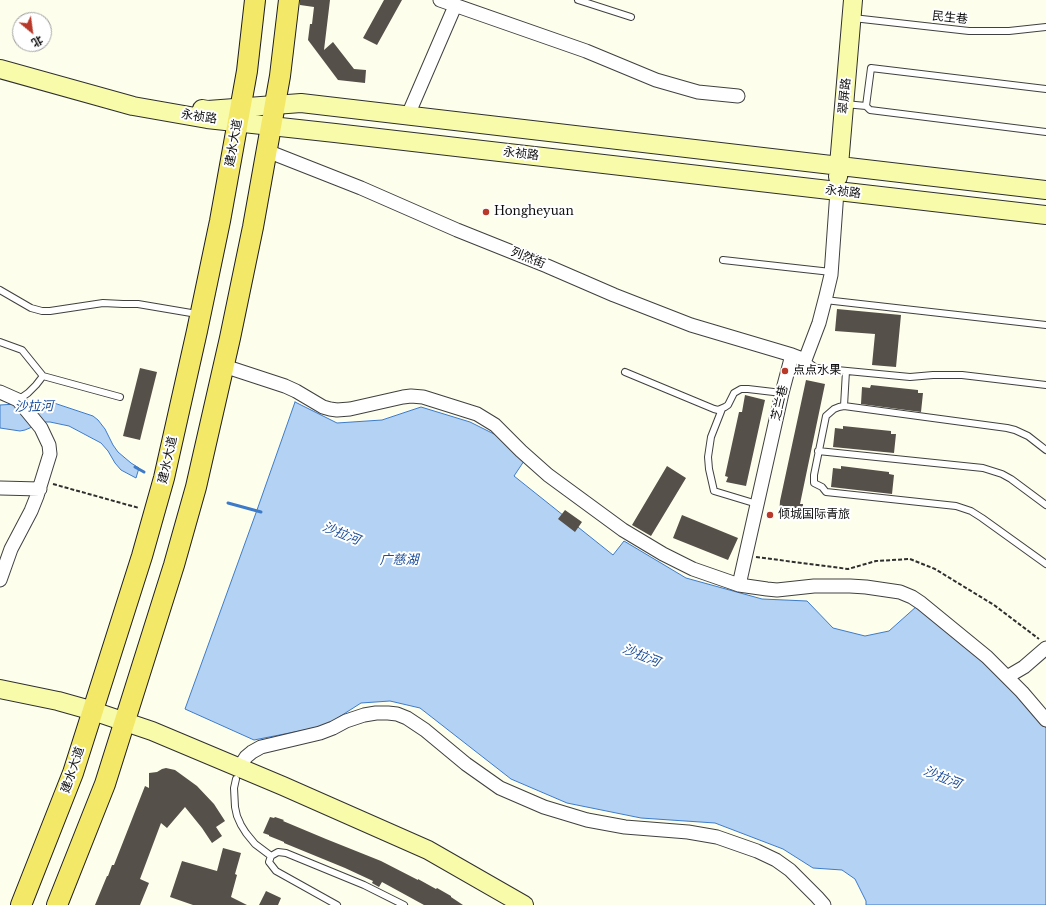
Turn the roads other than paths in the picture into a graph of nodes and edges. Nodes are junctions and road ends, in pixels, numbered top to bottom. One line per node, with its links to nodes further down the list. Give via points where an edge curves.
1 (255, 0): 17 (main road, 建水大道)
2 (289, 0): 15 (main road)
3 (440, 0): 6 (street)
4 (578, 0): 7 (lane)
5 (853, 0): 8 (main road, 翠屏路)
6 (457, 3): 13 (street, via 656,80 698,92); 18 (street)
7 (631, 17)
8 (851, 18): 9 (lane, 民生巷, via 969,31); 14 (main road, 翠屏路)
9 (1046, 26)
10 (0, 59): 17 (main road, 永祯路, via 136,96)
11 (0, 69): 17 (main road, 永祯路, via 134,106 207,119)
12 (1046, 89): 16 (lane, via 871,68)
13 (738, 96)
14 (845, 104): 16 (lane); 22 (main road, 翠屏路)
15 (275, 105): 17 (main road, 永祯路); 18 (main road, 永祯路, via 301,103); 19 (main road)
16 (866, 106): 20 (lane, via 870,110)
17 (239, 115): 19 (main road, 永祯路); 30 (main road, 建水大道)
18 (408, 115): 22 (main road, 永祯路)
19 (271, 126): 21 (main road); 24 (main road, 永祯路)
20 (1046, 132)
21 (267, 151): 33 (street, 列然街, via 691,325); 35 (main road)
22 (839, 166): 23 (main road, 永祯路); 24 (main road, 翠屏路)
23 (1046, 190)
24 (837, 191): 25 (main road, 永祯路); 27 (street)
25 (1046, 216)
26 (723, 260): 27 (lane)
27 (831, 272): 29 (street)
28 (0, 290): 30 (lane, via 42,311 103,303 138,304)
29 (825, 300): 31 (lane); 34 (street)
30 (201, 315): 59 (main road, 建水大道, via 164,478)
31 (1046, 325)
32 (0, 342): 38 (lane, via 22,350)
33 (792, 356): 34 (street); 41 (street, 芝兰巷)
34 (805, 360): 36 (lane, via 816,368)
35 (224, 366): 54 (street, via 279,384 330,409 350,409 411,396 423,397 477,414 495,425 548,475 623,530 693,569); 61 (main road, via 194,494)
36 (846, 371): 39 (lane, via 910,377 962,375); 44 (lane)
37 (625, 372): 45 (lane, via 714,409)
38 (43, 376): 42 (lane); 43 (lane)
39 (1046, 385)
40 (0, 392): 43 (street)
41 (782, 393): 45 (lane, via 741,390 734,394 728,405); 50 (street, 芝兰巷)
42 (120, 397)
43 (18, 400): 48 (street, via 41,428 48,441 50,449)
44 (844, 406): 46 (lane, via 1007,428 1028,436); 47 (lane, via 834,409 826,416)
45 (722, 409): 50 (lane, via 711,437 708,457 714,491)
46 (1046, 450)
47 (818, 451): 51 (lane, via 983,468 1011,479); 52 (lane, via 814,483 826,492 964,508)
48 (41, 485): 49 (street); 53 (street)
49 (0, 488)
50 (757, 504): 54 (street, 芝兰巷)
51 (1046, 505)
52 (1046, 564)
53 (0, 578)
54 (739, 585): 56 (street, via 777,590 850,586 900,592 921,603 987,657)
55 (1046, 648): 56 (street, via 1024,667)
56 (1007, 677): 60 (street)
57 (0, 689): 59 (main road, via 58,701)
58 (0, 700): 59 (main road, via 55,712)
59 (91, 716): 61 (main road); 64 (main road, 建水大道, via 73,773)
60 (1046, 720)
61 (123, 726): 62 (main road, via 148,742); 65 (main road, via 105,784)
62 (237, 773): 63 (lane, via 234,788 237,816 246,834); 68 (main road, via 422,860); 69 (main road, via 428,850); 70 (street, via 246,757 261,748 320,733 364,715 396,714 408,718 425,730 500,788 544,807 587,820 625,827 717,837 757,851 790,870)
63 (271, 856): 66 (lane, via 269,862 276,871); 67 (lane, via 278,852 286,853 364,885)
64 (21, 905)
65 (57, 905)
66 (337, 905)
67 (404, 905)
68 (502, 905)
69 (524, 905)
70 (824, 905)

